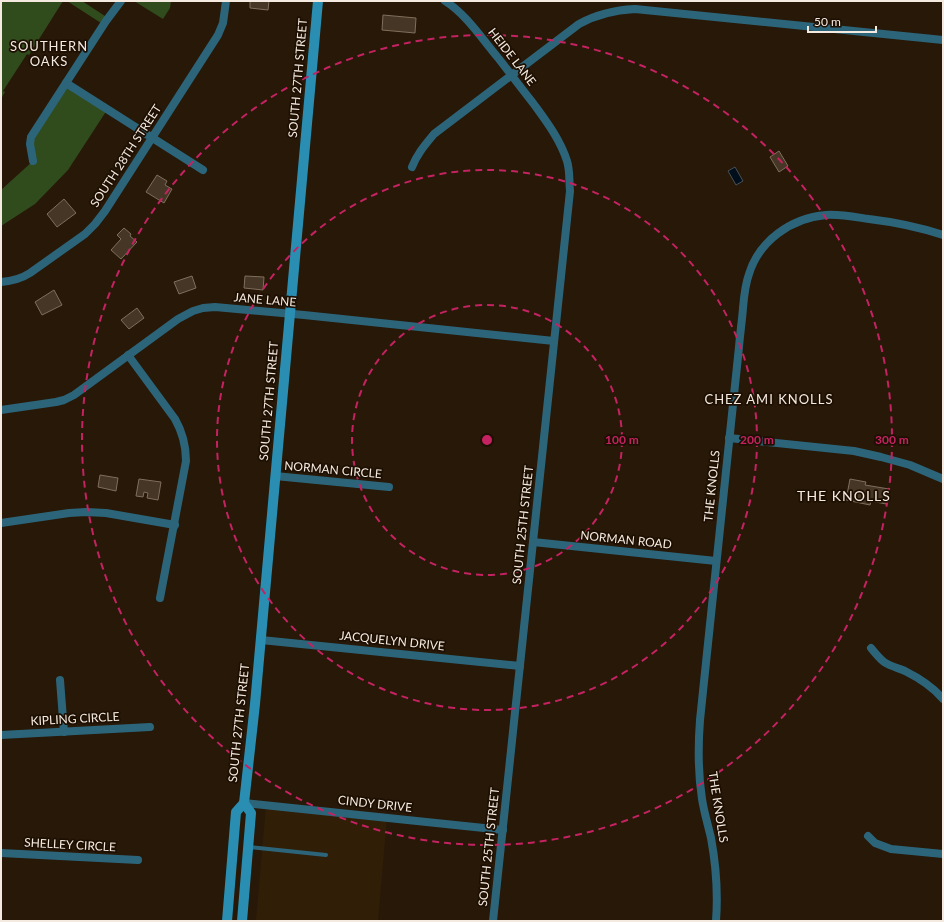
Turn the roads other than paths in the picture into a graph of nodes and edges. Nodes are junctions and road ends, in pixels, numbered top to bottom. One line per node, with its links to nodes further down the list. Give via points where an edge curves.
1 (121, 1): 7 (street)
2 (226, 1): 9 (street, SOUTH 28TH STREET, via 223,23 218,35)
3 (318, 1): 15 (main road, SOUTH 27TH STREET)
4 (445, 1): 6 (street, HEIDE LANE, via 467,20)
5 (943, 40): 6 (street, via 635,8 621,9 579,24)
6 (512, 76): 8 (street, HEIDE LANE); 11 (street, via 434,134)
7 (66, 83): 9 (street); 10 (street, via 31,137)
8 (555, 133): 16 (street, SOUTH 25TH STREET, via 568,162 570,191)
9 (152, 139): 12 (street); 14 (street, SOUTH 28TH STREET, via 105,211 85,234 23,278)
10 (33, 161)
11 (412, 167)
12 (203, 170)
13 (943, 235): 19 (street, THE KNOLLS, via 880,220 827,215 794,223 772,238 755,260 745,287)
14 (1, 282)
15 (290, 314): 16 (street, JANE LANE); 17 (street, JANE LANE, via 203,308 182,317); 20 (main road, SOUTH 27TH STREET)
16 (554, 341): 25 (street, SOUTH 25TH STREET)
17 (128, 355): 18 (street, JANE LANE, via 64,400); 24 (street, via 175,419 184,439 186,461)
18 (1, 410)
19 (729, 438): 21 (street, via 860,453 910,465); 26 (street, THE KNOLLS)
20 (275, 476): 22 (street, NORMAN CIRCLE); 28 (main road, SOUTH 27TH STREET)
21 (943, 479)
22 (389, 487)
23 (1, 523): 24 (street, via 86,512)
24 (174, 525): 27 (street)
25 (533, 542): 26 (street, NORMAN ROAD); 30 (street, SOUTH 25TH STREET)
26 (716, 561): 47 (street, THE KNOLLS, via 698,745 702,800 714,865)
27 (160, 598)
28 (261, 640): 30 (street, JACQUELYN DRIVE); 36 (main road, SOUTH 27TH STREET)
29 (870, 648): 32 (street, via 886,663 925,682)
30 (520, 666): 37 (street, SOUTH 25TH STREET)
31 (60, 680): 34 (street)
32 (943, 700)
33 (150, 727): 34 (street, KIPLING CIRCLE)
34 (64, 732): 35 (street, KIPLING CIRCLE)
35 (1, 735)
36 (244, 803): 37 (street, CINDY DRIVE); 39 (main road, SOUTH 27TH STREET, via 251,813); 44 (main road, SOUTH 27TH STREET, via 236,812)
37 (503, 830): 46 (street, SOUTH 25TH STREET)
38 (868, 836): 41 (street, via 875,843 892,849)
39 (248, 847): 42 (lane); 45 (main road, SOUTH 27TH STREET)
40 (1, 854): 43 (street, SHELLEY CIRCLE)
41 (943, 854)
42 (326, 855)
43 (138, 860)
44 (227, 921)
45 (242, 921)
46 (493, 921)
47 (716, 921)

